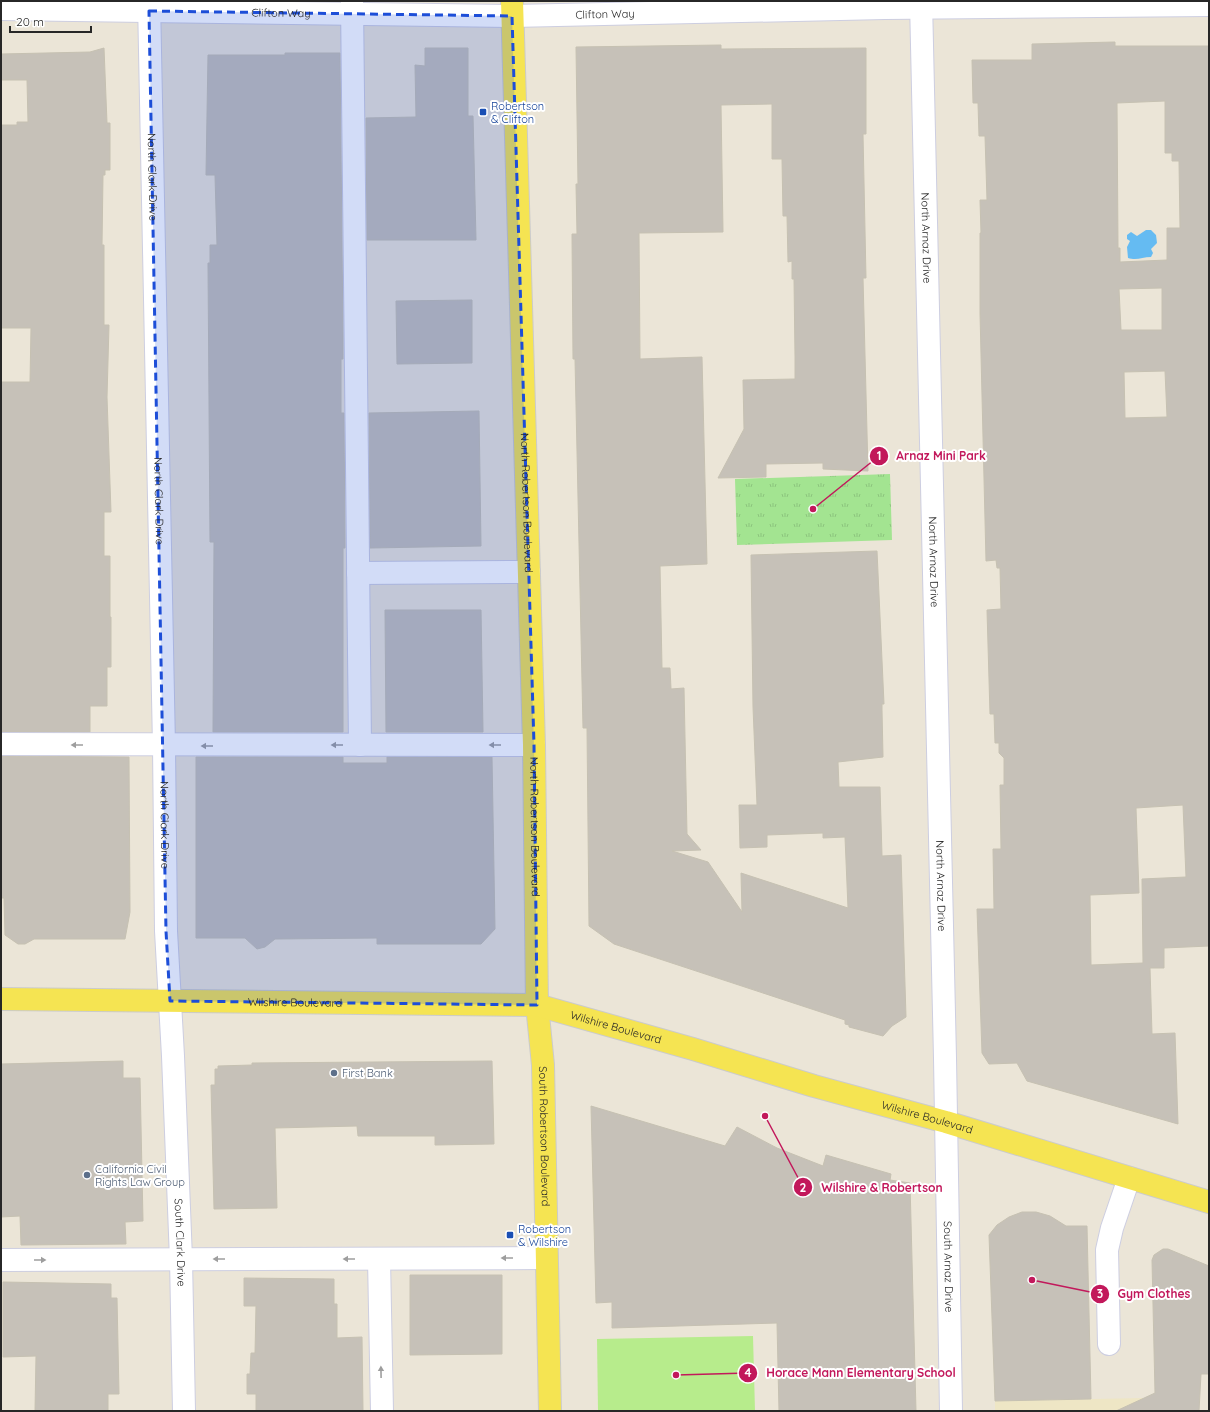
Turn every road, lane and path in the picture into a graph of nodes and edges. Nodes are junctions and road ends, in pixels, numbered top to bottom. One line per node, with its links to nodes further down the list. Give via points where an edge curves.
1 (921, 4): 2 (street, Clifton Way); 6 (street, Clifton Way); 16 (street, North Arnaz Drive)
2 (1209, 5)
3 (149, 6): 4 (street, Clifton Way); 5 (street, Clifton Way); 12 (street, North Clark Drive)
4 (352, 7): 6 (street, Clifton Way); 8 (street)
5 (1, 9)
6 (512, 9): 7 (main road, North Robertson Boulevard)
7 (528, 572): 8 (street); 11 (main road, North Robertson Boulevard)
8 (358, 573): 10 (street)
9 (1, 744): 12 (street, one-way to 9)
10 (360, 745): 11 (street, one-way to 10); 12 (street, one-way to 12)
11 (534, 745): 15 (main road, North Robertson Boulevard)
12 (164, 746): 14 (street, North Clark Drive, via 166,931)
13 (1, 999): 14 (main road, Wilshire Boulevard)
14 (170, 1002): 15 (main road, Wilshire Boulevard); 20 (street, South Clark Drive)
15 (538, 1006): 16 (main road, Wilshire Boulevard); 19 (main road, South Robertson Boulevard, via 543,1065)
16 (946, 1122): 17 (main road, Wilshire Boulevard); 27 (street, South Arnaz Drive)
17 (1129, 1178): 18 (main road, Wilshire Boulevard); 23 (street, via 1107,1250)
18 (1209, 1202)
19 (546, 1258): 21 (street, one-way to 21); 26 (main road, South Robertson Boulevard)
20 (181, 1259): 21 (street, one-way to 20); 22 (street, one-way to 20); 24 (street, South Clark Drive)
21 (379, 1259): 25 (street, one-way to 21)
22 (1, 1260)
23 (1109, 1344)
24 (184, 1411)
25 (382, 1411)
26 (550, 1411)
27 (951, 1411)

